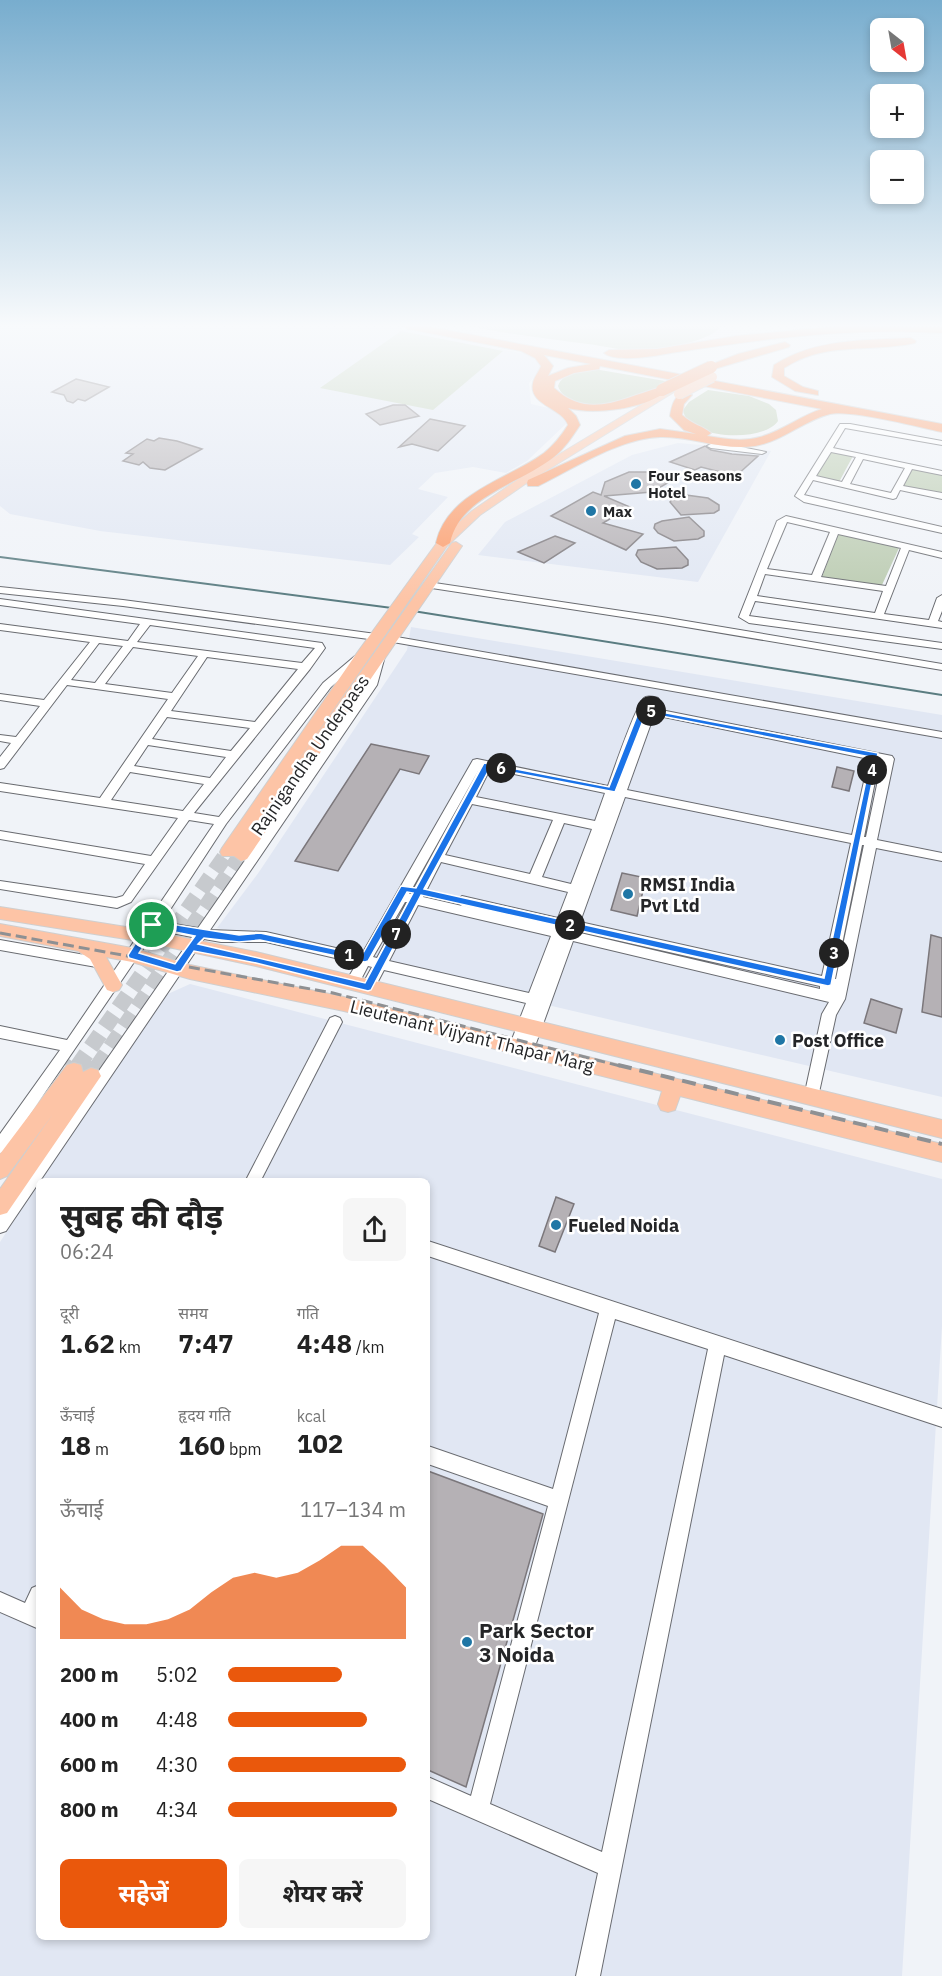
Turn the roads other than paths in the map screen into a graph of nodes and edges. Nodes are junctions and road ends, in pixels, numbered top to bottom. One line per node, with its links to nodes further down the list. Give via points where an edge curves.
1 (573, 418): 17 (highway, via 574,425)
2 (628, 418): 17 (main road)
3 (634, 418): 22 (main road)
4 (678, 418): 5 (highway, via 688,427 713,436 749,438 777,429)
5 (780, 418)
6 (809, 418): 13 (highway, via 767,439)
7 (891, 418): 10 (highway)
8 (923, 418): 9 (highway)
9 (942, 422)
10 (942, 428)
11 (942, 443): 14 (street, via 850,426 841,427)
12 (711, 446): 13 (street)
13 (737, 446): 15 (street); 22 (highway, via 648,434 615,444)
14 (827, 449): 16 (street); 21 (street)
15 (762, 452)
16 (861, 456): 18 (street); 23 (street)
17 (556, 457): 19 (highway); 19 (highway); 29 (main road, via 476,513)
18 (910, 466): 20 (street); 24 (street)
19 (522, 472): 29 (highway, via 455,516)
20 (942, 473)
21 (809, 477): 23 (street); 26 (street, via 801,498)
22 (533, 483): 34 (main road, via 469,532)
23 (845, 485): 24 (street)
24 (895, 491): 25 (street); 26 (street)
25 (942, 496)
26 (882, 517): 28 (street)
27 (835, 530): 30 (street); 32 (street, via 783,520); 33 (street)
28 (942, 530)
29 (443, 543): 46 (main road, via 411,587)
30 (906, 547): 31 (street); 35 (street)
31 (942, 555)
32 (762, 571): 33 (street); 37 (street)
33 (816, 579): 35 (street)
34 (427, 587): 46 (main road); 54 (street, via 662,620)
35 (889, 589): 41 (street)
36 (0, 590): 46 (street)
37 (752, 598): 41 (street); 49 (street, via 744,617 749,620)
38 (942, 598): 44 (street)
39 (0, 602): 40 (street)
40 (16, 604): 42 (street); 43 (street)
41 (878, 616): 44 (street)
42 (0, 621)
43 (147, 622): 48 (street); 53 (street, via 320,646)
44 (937, 624)
45 (0, 627): 47 (street)
46 (385, 635): 51 (main road, Rajnigandha Underpass); 52 (main road, Rajnigandha Underpass); 62 (street)
47 (96, 640): 48 (street); 55 (street)
48 (130, 644): 50 (street); 56 (street)
49 (942, 646)
50 (204, 654): 53 (street); 58 (street)
51 (362, 656): 52 (main road, Rajnigandha Underpass, via 234,853); 78 (street, via 327,685)
52 (380, 656): 96 (street, via 372,685)
53 (306, 667): 61 (street)
54 (942, 667)
55 (64, 682): 56 (street); 59 (street)
56 (98, 686): 58 (street)
57 (0, 697): 59 (street)
58 (175, 697): 60 (street)
59 (48, 704): 64 (street)
60 (164, 713): 61 (street); 65 (street)
61 (258, 726): 66 (street)
62 (942, 735)
63 (0, 738): 64 (street)
64 (18, 741): 68 (street)
65 (145, 741): 66 (street); 69 (street)
66 (235, 755): 71 (street)
67 (875, 758): 73 (street, via 645,715); 81 (street); 82 (street, via 888,764)
68 (0, 765)
69 (127, 768): 71 (street); 75 (street)
70 (480, 769): 73 (street); 74 (street); 90 (street)
71 (213, 782): 76 (street)
72 (0, 787): 75 (street)
73 (615, 795): 79 (street); 81 (street); 93 (street)
74 (469, 799): 77 (street); 83 (street)
75 (103, 803): 76 (street)
76 (186, 815): 78 (street); 85 (street)
77 (560, 818): 79 (street); 87 (street)
78 (222, 820): 94 (street)
79 (599, 826): 89 (street)
80 (0, 835): 85 (street)
81 (857, 844): 82 (street); 105 (street)
82 (870, 847): 84 (street); 86 (street); 105 (street)
83 (437, 857): 87 (street); 91 (street)
84 (942, 858)
85 (153, 861): 88 (street, via 127,899 117,903)
86 (942, 866)
87 (534, 880): 89 (street)
88 (0, 885)
89 (575, 889): 93 (street)
90 (402, 892): 91 (street); 99 (street)
91 (417, 895): 93 (street); 101 (street)
92 (0, 913): 94 (main road, Lieutenant Vijyant Thapar Marg)
93 (565, 929): 105 (street); 106 (street)
94 (149, 930): 96 (main road, Lieutenant Vijyant Thapar Marg); 98 (street)
95 (5, 939): 97 (main road, Lieutenant Vijyant Thapar Marg); 100 (street)
96 (196, 940): 99 (street, via 260,936); 102 (street); 104 (main road, Lieutenant Vijyant Thapar Marg)
97 (81, 945): 98 (main road, Lieutenant Vijyant Thapar Marg); 100 (main road)
98 (132, 955): 102 (main road, Lieutenant Vijyant Thapar Marg); 103 (street)
99 (365, 959): 101 (street); 104 (street)
100 (102, 963): 103 (main road)
101 (380, 963): 104 (street); 106 (street)
102 (177, 969): 111 (main road, Lieutenant Vijyant Thapar Marg, via 344,1004); 119 (street)
103 (113, 985): 110 (street)
104 (360, 985): 108 (main road, Lieutenant Vijyant Thapar Marg)
105 (833, 990): 112 (street)
106 (538, 1001): 108 (street)
107 (335, 1022): 117 (street)
108 (529, 1027): 111 (street); 112 (main road, Lieutenant Vijyant Thapar Marg)
109 (0, 1032): 110 (street)
110 (70, 1046): 114 (street)
111 (521, 1048): 115 (main road, Lieutenant Vijyant Thapar Marg, via 671,1095)
112 (812, 1097): 113 (main road, Lieutenant Vijyant Thapar Marg)
113 (942, 1130)
114 (0, 1146)
115 (942, 1153)
116 (0, 1170): 118 (main road, via 82,1074)
117 (254, 1178)
118 (0, 1206)
119 (0, 1226)
120 (430, 1250): 121 (street)
121 (609, 1309): 122 (street); 125 (street)
122 (717, 1345): 123 (street); 130 (street)
123 (942, 1418)
124 (430, 1456): 125 (street)
125 (559, 1500): 129 (street)
126 (0, 1602): 127 (street)
127 (34, 1617)
128 (430, 1789): 129 (street)
129 (478, 1810): 130 (street)
130 (610, 1867): 131 (street)
131 (588, 1976)

